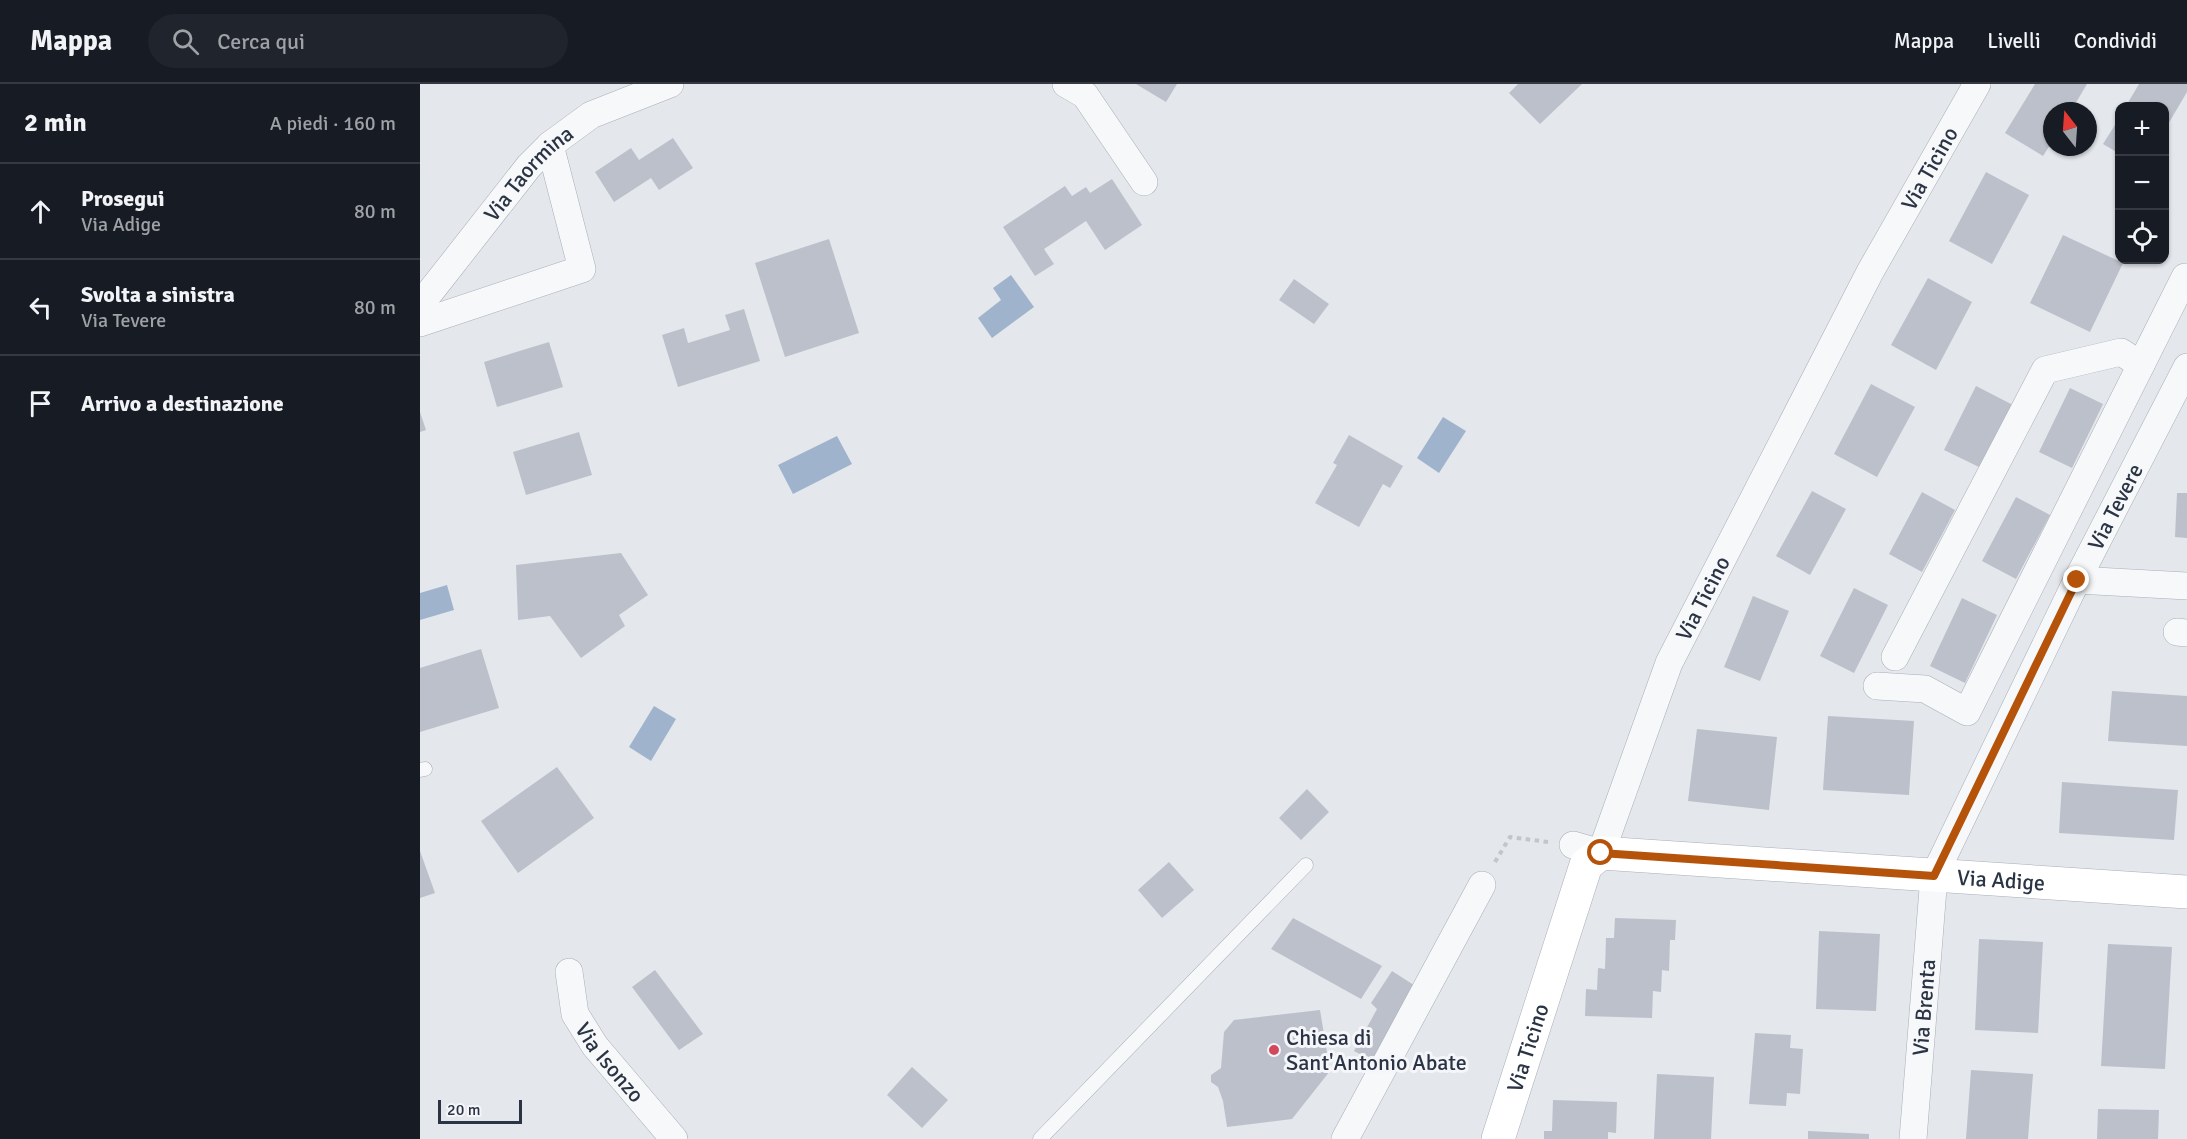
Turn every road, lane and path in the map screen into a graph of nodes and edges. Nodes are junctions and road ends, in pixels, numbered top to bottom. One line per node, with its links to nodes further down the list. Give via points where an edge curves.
1 (670, 84): 4 (street, Via Taormina, via 591,115)
2 (1066, 84): 5 (street, via 1085,95)
3 (1977, 84): 15 (street, Via Ticino, via 1870,272 1669,663)
4 (550, 145): 7 (street, Via Taormina, via 529,166); 8 (street, via 582,269)
5 (1144, 182)
6 (2187, 278): 9 (street)
7 (420, 305)
8 (420, 323)
9 (2141, 365): 13 (street, via 2121,352 2045,370); 14 (street, via 1967,712 1925,689)
10 (2187, 367): 11 (street, Via Tevere)
11 (2077, 580): 12 (street); 17 (street, Via Tevere)
12 (2187, 586)
13 (1895, 657)
14 (1877, 686)
15 (1587, 849): 17 (main road, Via Adige); 18 (path, via 1510,837); 24 (main road, Via Ticino, via 1586,865)
16 (1306, 864): 22 (lane)
17 (1934, 876): 19 (main road, Via Adige); 25 (street, Via Brenta)
18 (1482, 885): 23 (street)
19 (2187, 892)
20 (569, 972): 21 (street, Via Isonzo, via 575,1014 595,1046)
21 (675, 1139)
22 (1040, 1139)
23 (1345, 1139)
24 (1498, 1139)
25 (1913, 1139)

